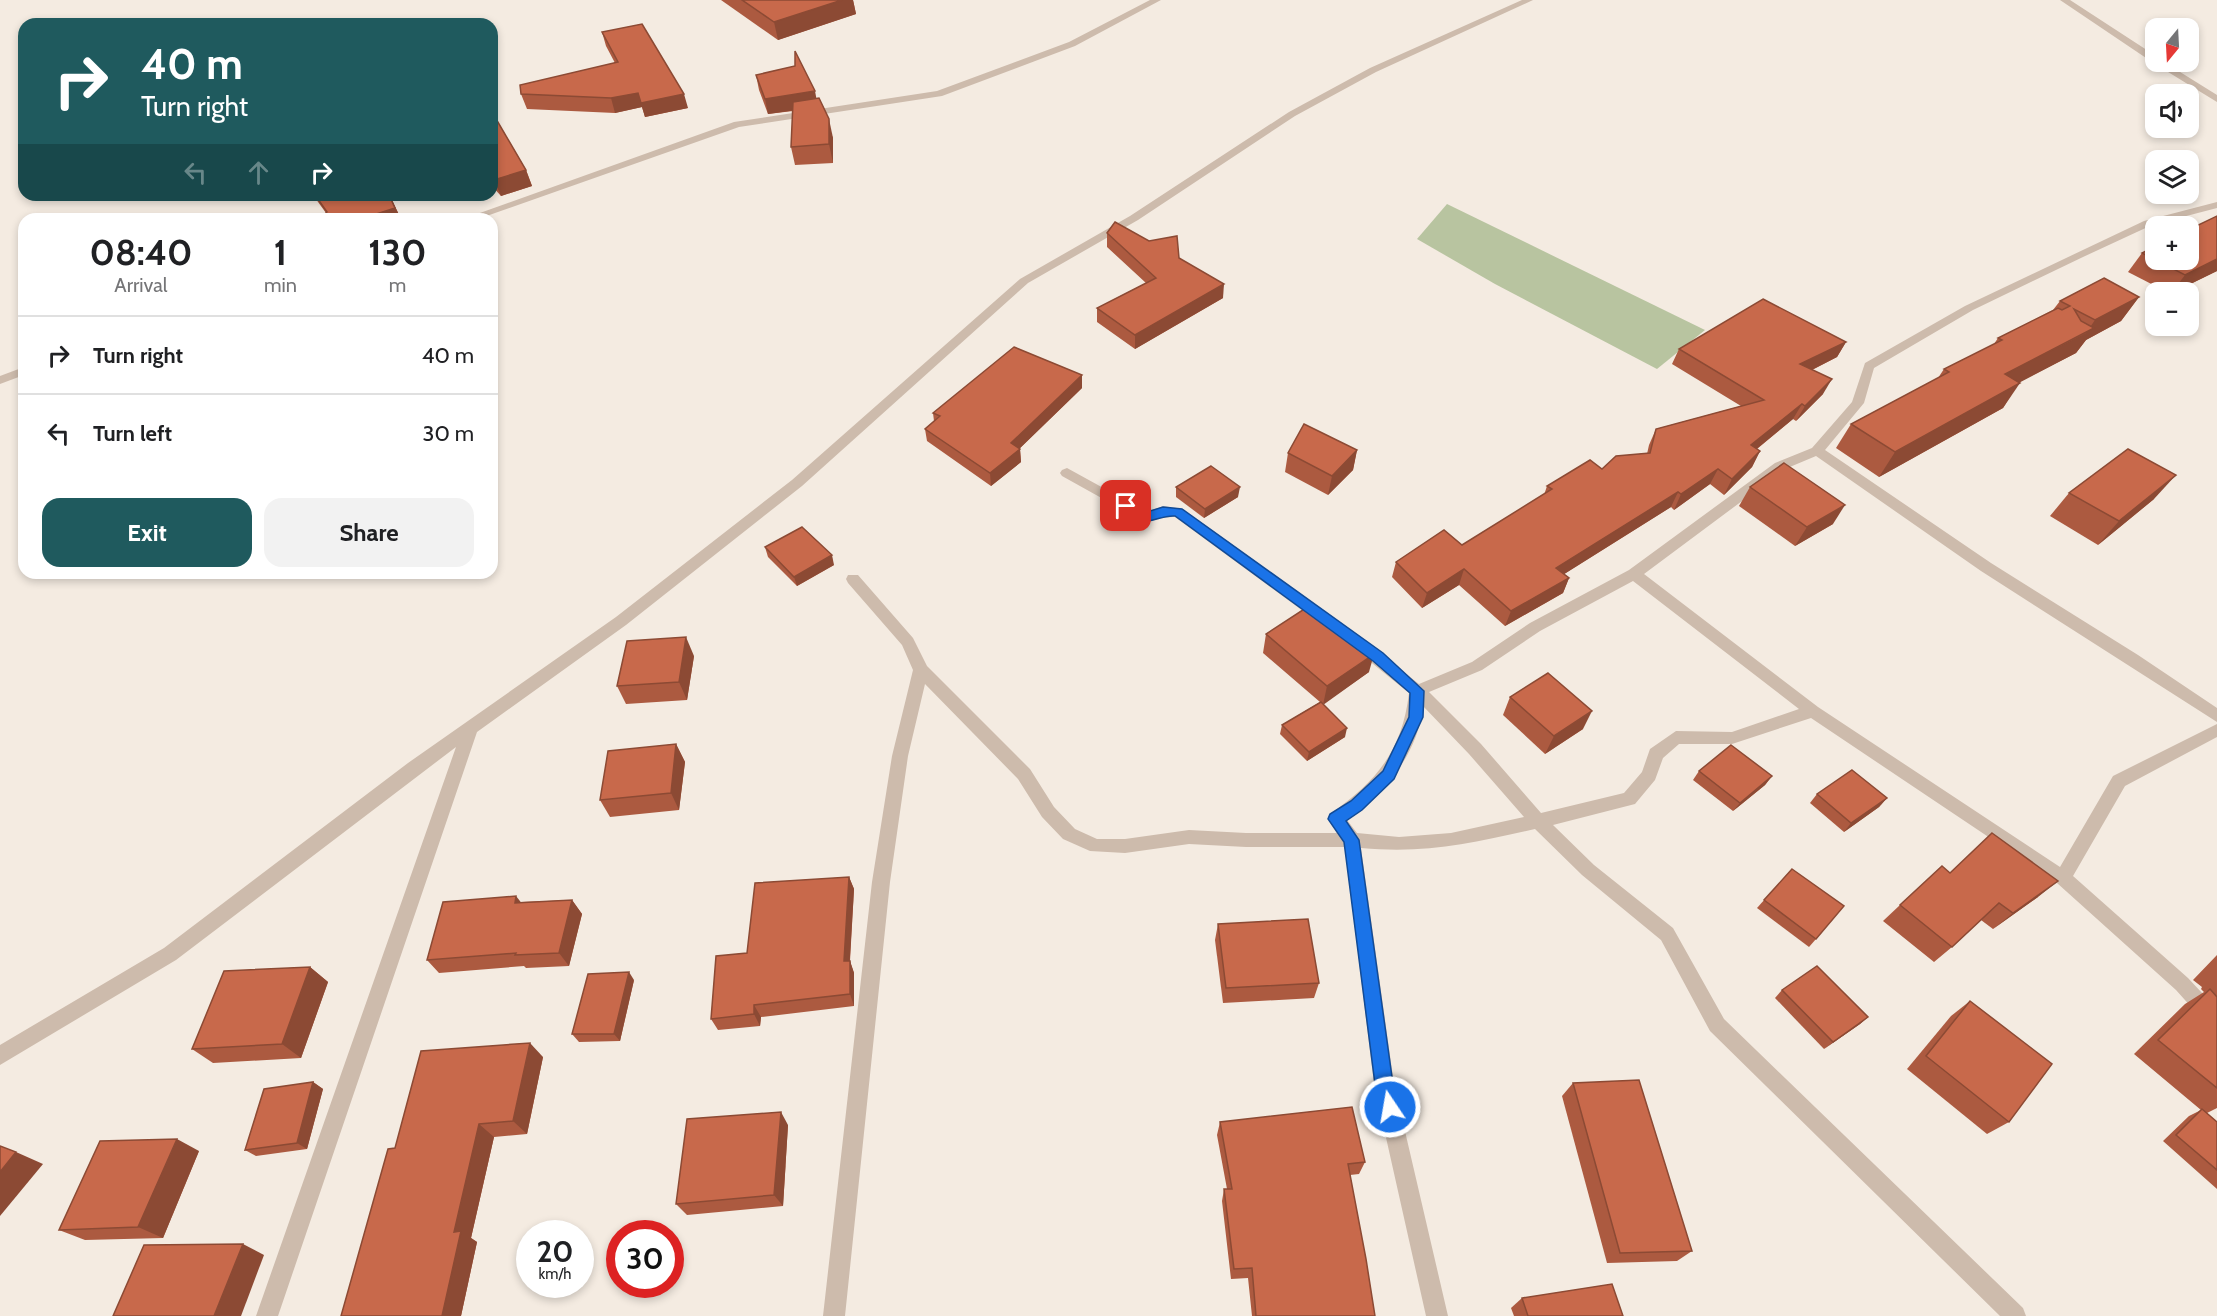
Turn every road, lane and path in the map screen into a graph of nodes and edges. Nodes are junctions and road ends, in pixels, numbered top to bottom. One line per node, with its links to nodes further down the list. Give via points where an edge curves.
1 (1157, 0): 8 (street, via 1072,44 939,94 737,124)
2 (1529, 0): 19 (street, via 1373,70 1302,108 1134,218 1024,281 797,483 621,621)
3 (2064, 0): 4 (street)
4 (2145, 53)
5 (2174, 72): 6 (street)
6 (2217, 99)
7 (2217, 205): 11 (street, via 2148,224 2070,259 1969,308 1869,366 1858,403)
8 (485, 213)
9 (18, 374): 10 (street)
10 (0, 380)
11 (1817, 451): 13 (street, via 1780,466); 18 (street, via 1986,567)
12 (1067, 473): 16 (street, via 1146,517 1163,511 1178,512 1378,657)
13 (1634, 574): 16 (street, via 1535,627 1478,666); 17 (street)
14 (853, 579): 15 (street, via 908,642)
15 (921, 670): 22 (street, via 1024,774 1048,812 1069,834 1096,846 1189,837); 27 (street, via 900,756 880,882)
16 (1417, 691): 21 (street); 22 (street, via 1416,717 1388,775 1336,819)
17 (1813, 711): 21 (street, via 1732,738 1676,737 1656,754 1649,775 1629,799); 23 (street)
18 (2217, 716)
19 (470, 728): 25 (street, via 170,954); 26 (street)
20 (2217, 730): 23 (street, via 2119,781)
21 (1538, 821): 22 (street, via 1451,840 1399,844); 29 (street, via 1588,870 1667,934 1717,1025)
22 (1352, 840): 28 (street, via 1384,1084)
23 (2064, 878): 24 (street, via 2182,984)
24 (2217, 1022)
25 (0, 1056)
26 (267, 1316)
27 (834, 1316)
28 (1437, 1316)
29 (2015, 1316)

